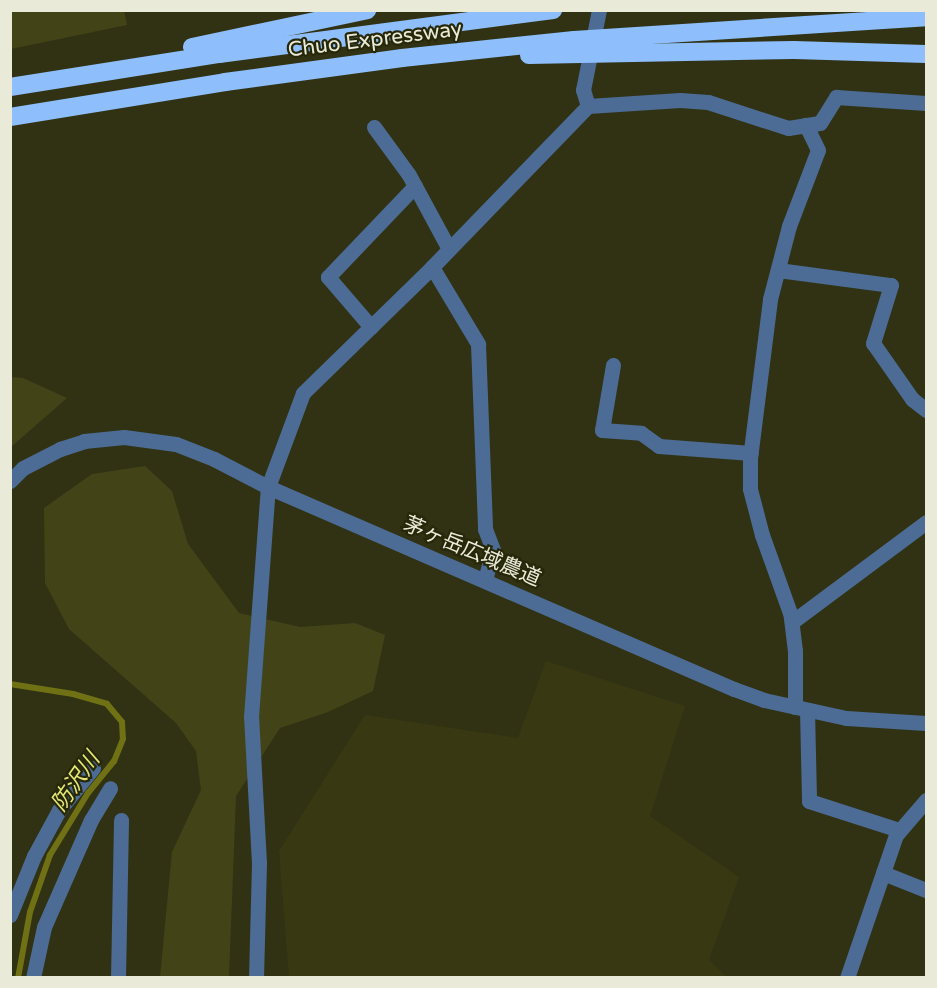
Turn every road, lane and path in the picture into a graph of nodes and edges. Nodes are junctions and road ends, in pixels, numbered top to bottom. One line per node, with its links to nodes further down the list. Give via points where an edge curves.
1 (367, 10): 7 (highway)
2 (553, 10): 7 (highway, Chuo Expressway)
3 (599, 10): 10 (street, via 584,90)
4 (927, 16): 6 (highway, Chuo Expressway, via 574,40)
5 (927, 54): 6 (highway, via 794,50)
6 (402, 58): 11 (highway, Chuo Expressway)
7 (44, 80): 8 (highway, Chuo Expressway)
8 (10, 87)
9 (927, 103): 12 (street, via 836,96 820,123)
10 (588, 106): 12 (street, via 708,102 788,128); 15 (street)
11 (10, 117)
12 (806, 125): 17 (street, via 818,150)
13 (374, 127): 14 (street)
14 (415, 186): 15 (street); 18 (street, via 328,277)
15 (449, 249): 16 (street)
16 (432, 267): 18 (street); 25 (street, via 478,344 485,529 493,550)
17 (777, 270): 20 (street, via 891,285 873,343 912,399); 21 (street)
18 (371, 327): 23 (street, via 303,393)
19 (613, 365): 21 (street, via 602,430 641,434 659,446)
20 (927, 410)
21 (751, 453): 26 (street, via 750,489)
22 (10, 481): 23 (street, 茅ヶ岳広域農道, via 23,468 60,449 101,438 124,437 176,444)
23 (268, 487): 25 (street, 茅ヶ岳広域農道); 39 (street, via 251,717 259,863)
24 (927, 522): 26 (street)
25 (485, 580): 27 (street, 茅ヶ岳広域農道, via 734,689)
26 (792, 622): 27 (street)
27 (801, 708): 28 (street, 茅ヶ岳広域農道, via 846,718); 33 (street, via 809,801)
28 (927, 723)
29 (93, 768): 36 (street, via 59,810 34,856)
30 (110, 788): 37 (street, via 91,819 44,927)
31 (927, 800): 33 (street)
32 (121, 820): 38 (street)
33 (899, 830): 34 (street)
34 (883, 873): 35 (street); 40 (street)
35 (927, 890)
36 (10, 915)
37 (33, 978)
38 (118, 978)
39 (256, 978)
40 (847, 978)

